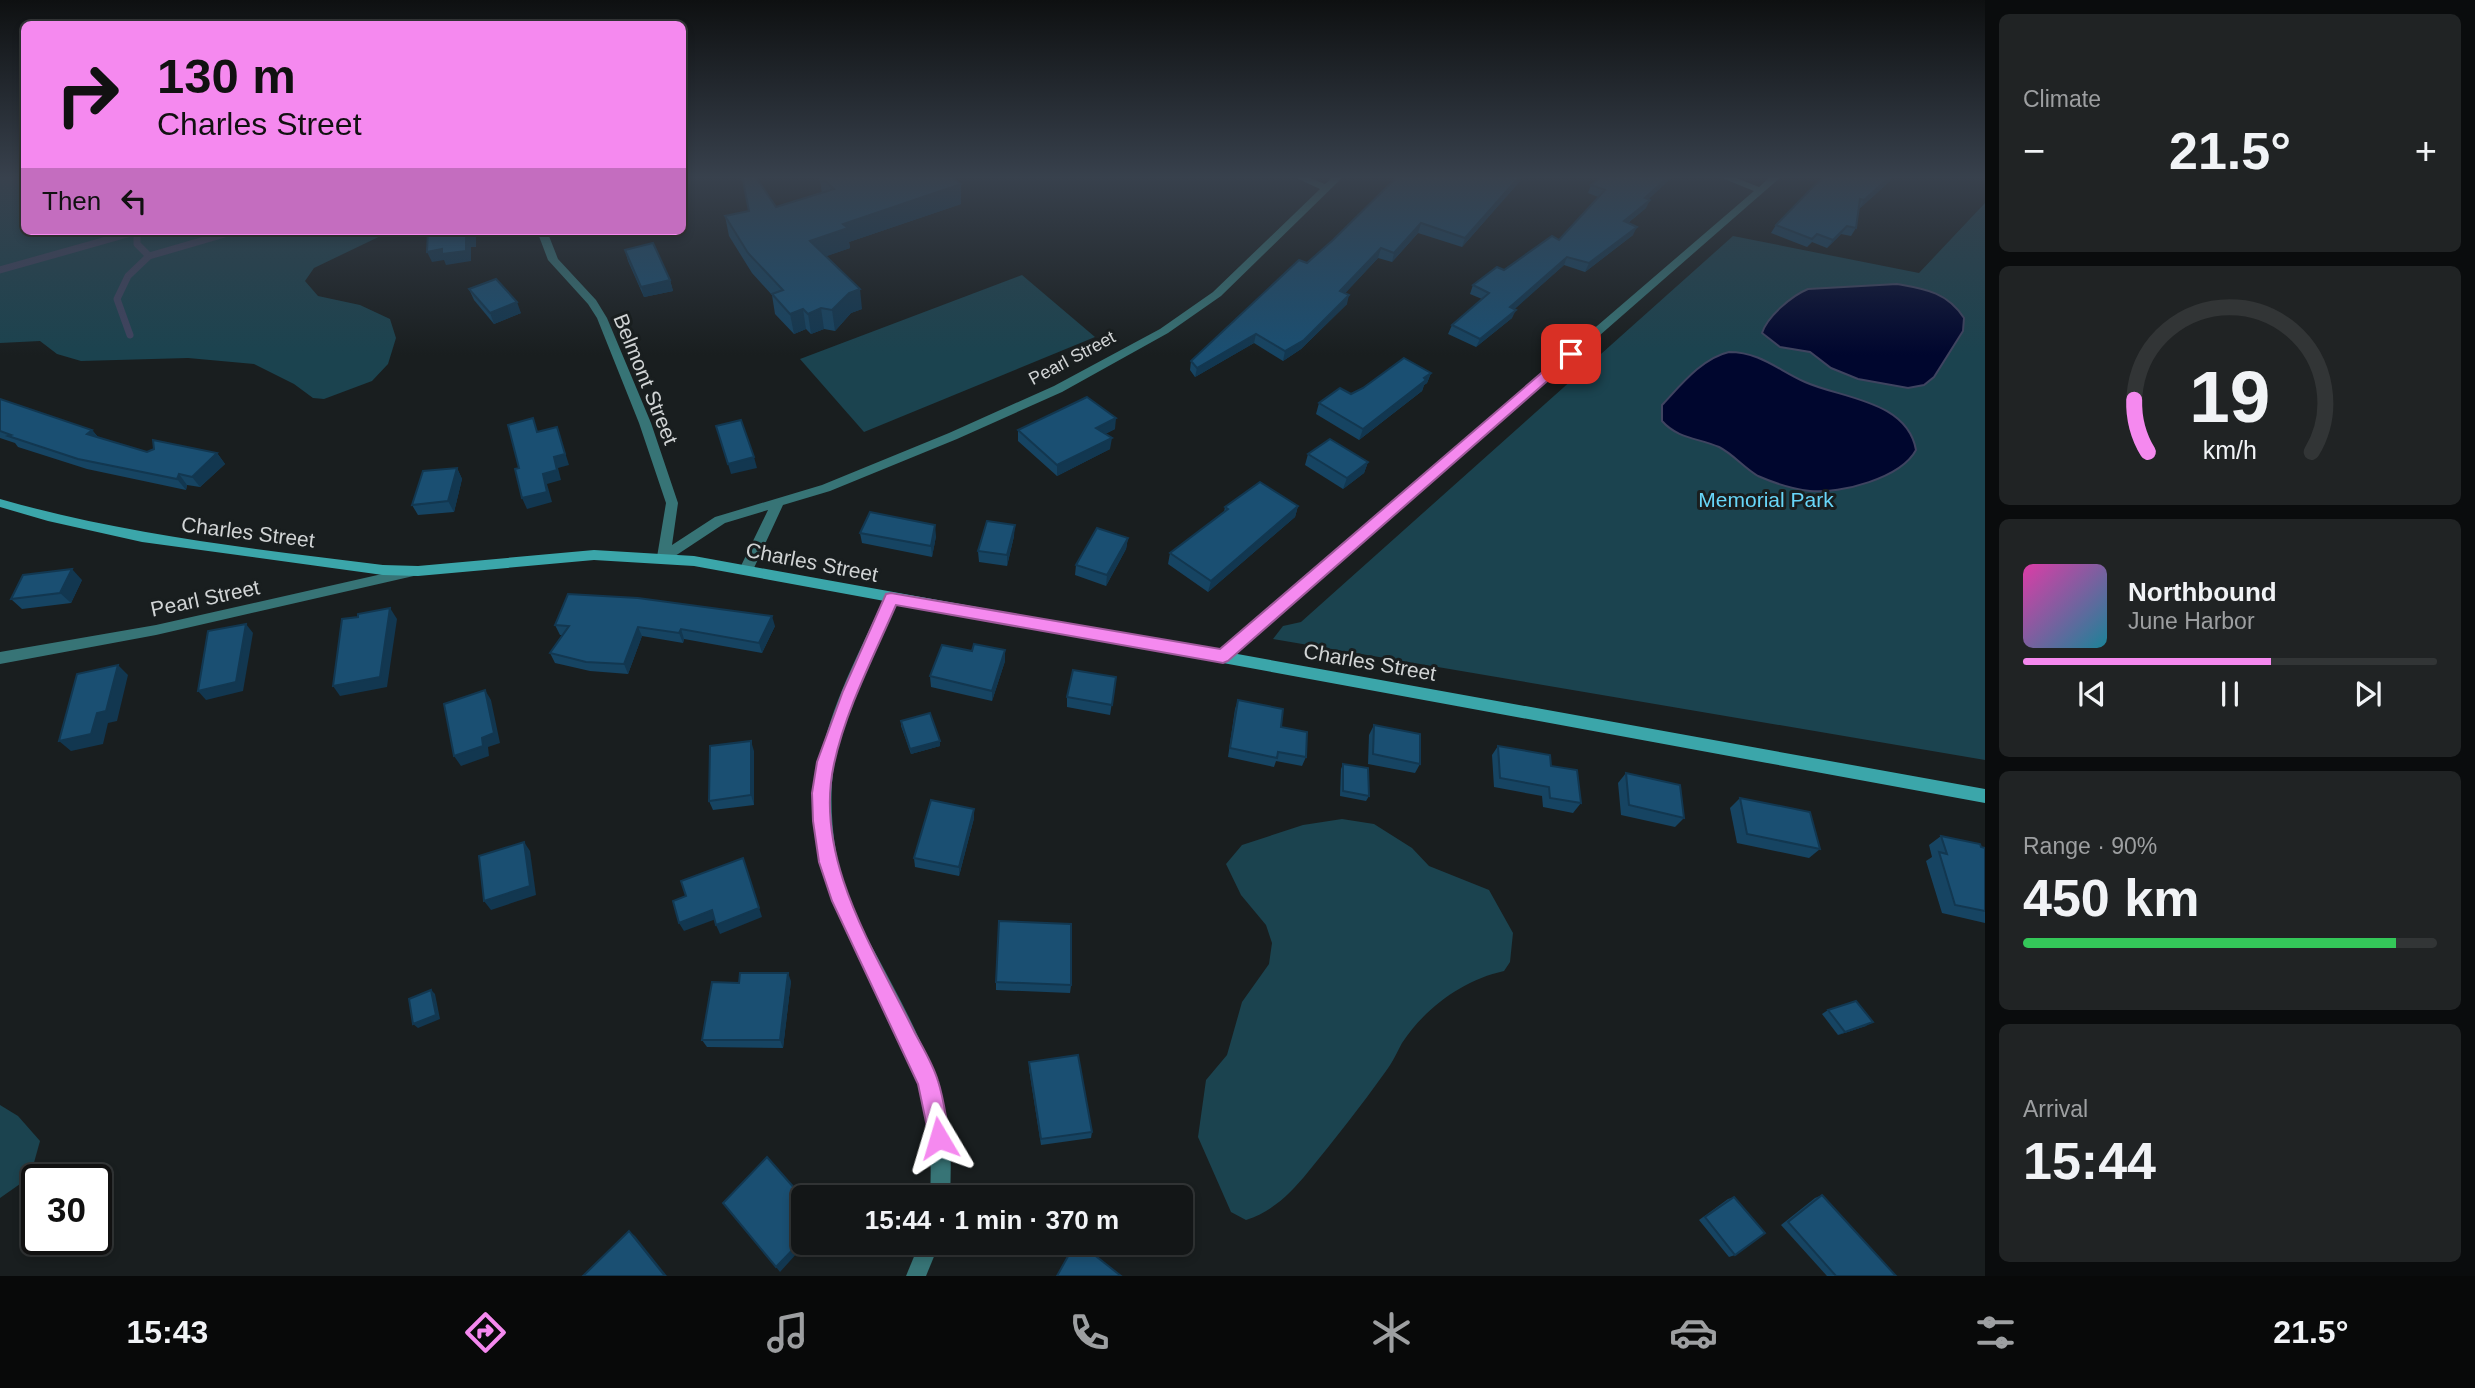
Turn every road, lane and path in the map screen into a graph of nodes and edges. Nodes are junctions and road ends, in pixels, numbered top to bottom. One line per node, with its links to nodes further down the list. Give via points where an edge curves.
1 (544, 236): 6 (street, Belmont Street, via 553,260 602,318 645,423 672,503)
2 (1278, 236): 5 (street, Pearl Street, via 1217,295 1164,331 1059,389 840,483)
3 (1708, 236): 10 (street)
4 (0, 502): 8 (street, Charles Street, via 77,527 153,542)
5 (778, 503): 6 (street, Pearl Street, via 720,520); 7 (street)
6 (663, 557): 7 (street, Charles Street); 8 (street, Charles Street, via 561,557)
7 (746, 570): 9 (street, Charles Street)
8 (418, 571): 11 (street, Pearl Street, via 156,630)
9 (891, 598): 10 (street, Charles Street); 13 (street, via 826,762 822,821 841,901 931,1090)
10 (1223, 656): 12 (street, Charles Street)
11 (0, 658)
12 (1985, 796)
13 (940, 1185)
14 (925, 1255): 15 (street)
15 (916, 1276)

